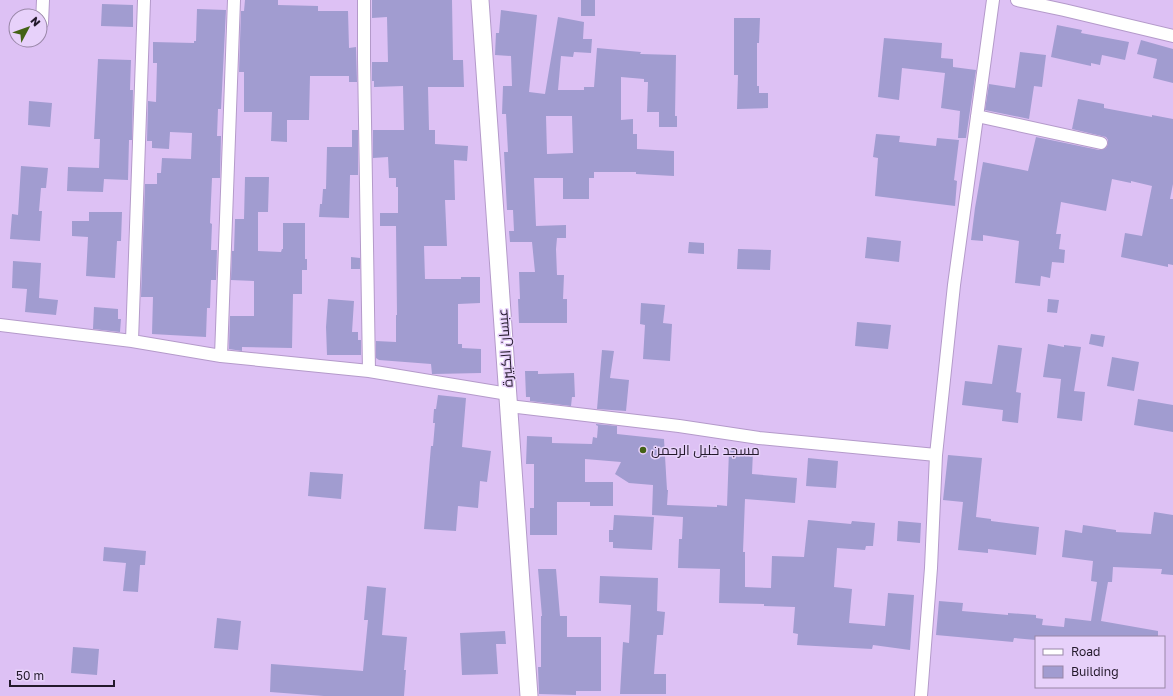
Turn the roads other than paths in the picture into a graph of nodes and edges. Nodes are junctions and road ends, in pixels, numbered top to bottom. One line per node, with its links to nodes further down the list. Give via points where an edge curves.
1 (144, 0): 11 (street)
2 (234, 0): 12 (street)
3 (364, 0): 13 (street)
4 (480, 0): 14 (main road, عبسان الكبيرة)
5 (993, 0): 8 (street)
6 (1017, 0): 7 (street)
7 (1173, 36)
8 (977, 116): 9 (street); 15 (street, via 954,285)
9 (1101, 143)
10 (0, 325): 11 (street)
11 (132, 341): 12 (street)
12 (221, 356): 13 (street)
13 (370, 371): 14 (street)
14 (509, 400): 15 (street, via 759,438); 16 (main road, عبسان الكبيرة)
15 (936, 456): 17 (street)
16 (529, 696)
17 (921, 696)

